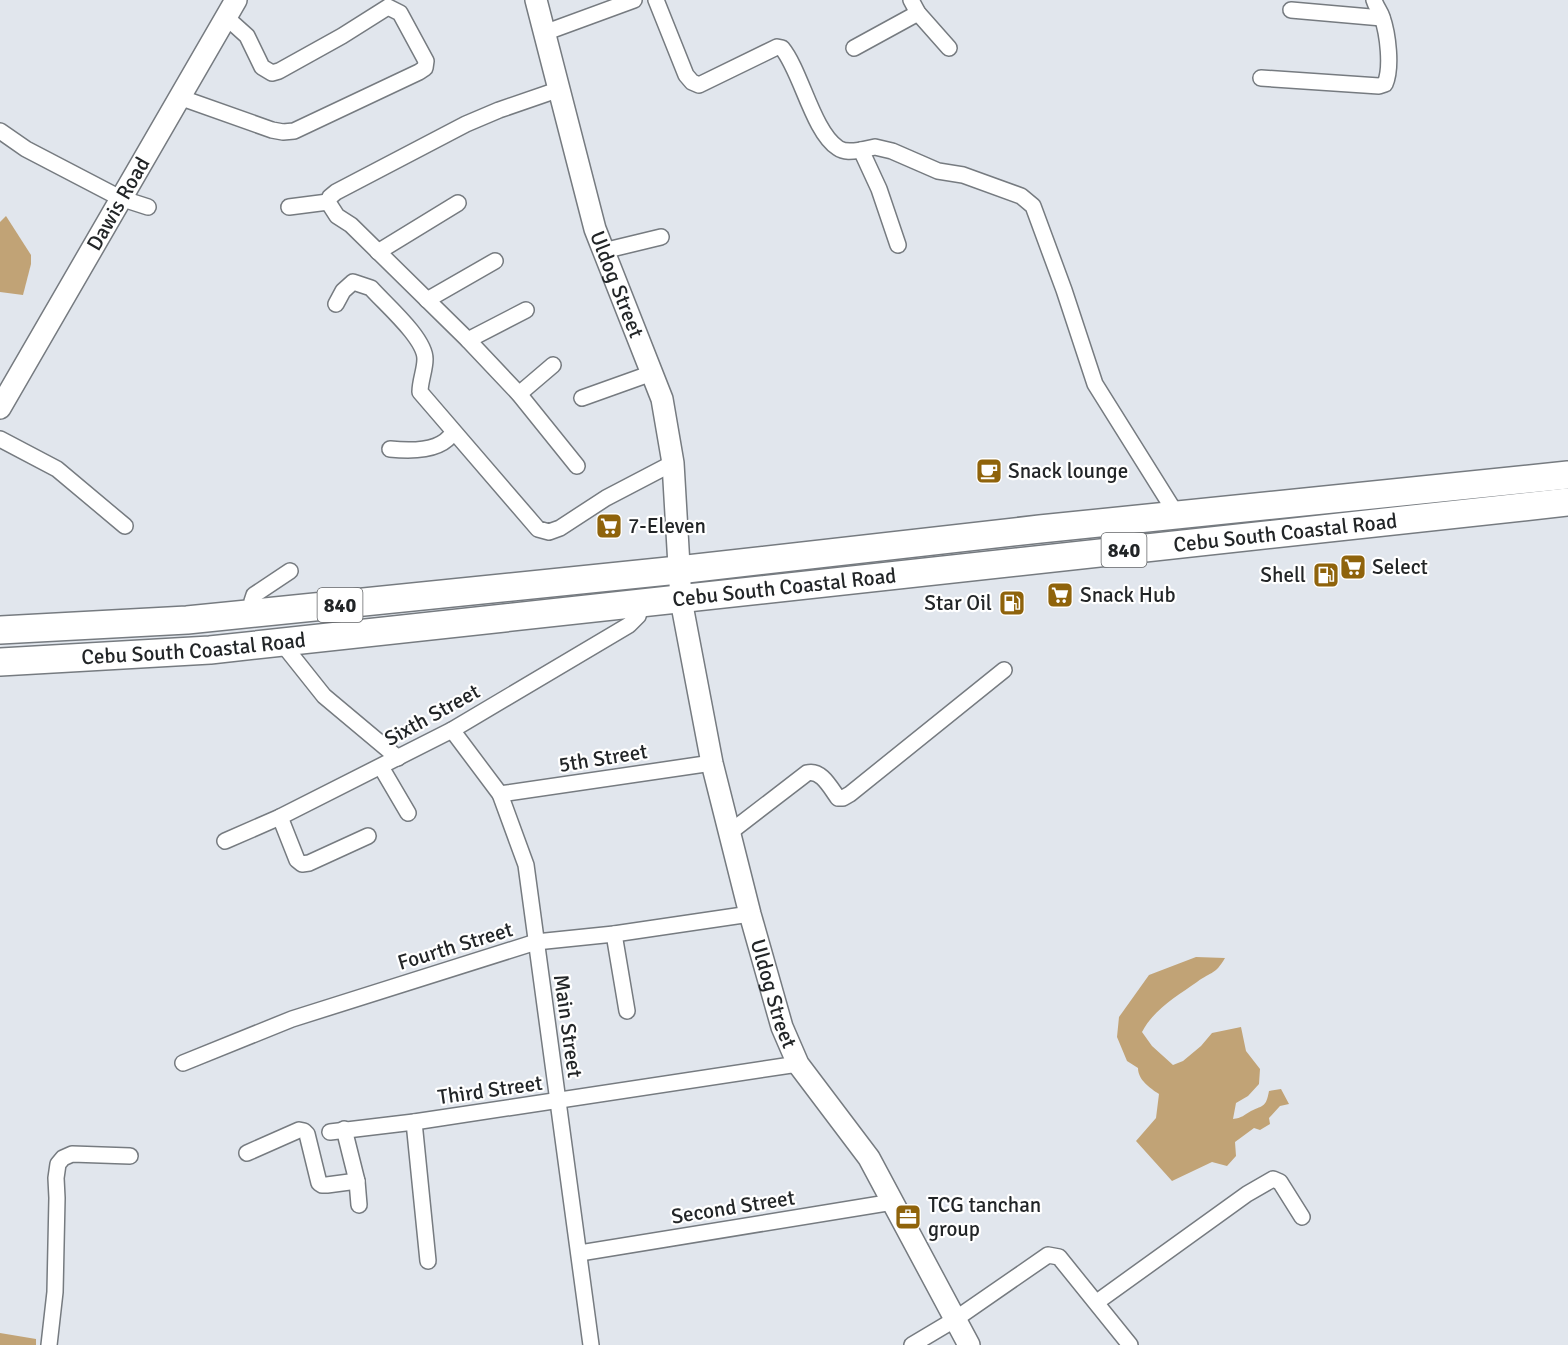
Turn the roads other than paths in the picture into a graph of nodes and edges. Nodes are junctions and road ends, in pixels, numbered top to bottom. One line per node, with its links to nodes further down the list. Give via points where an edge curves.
1 (536, 0): 9 (street, Uldog Street)
2 (634, 0): 9 (street)
3 (656, 0): 16 (street, via 692,82 699,85 782,48 824,133 838,148)
4 (1374, 0): 8 (street)
5 (914, 6): 10 (street); 11 (street)
6 (231, 9): 14 (street, Dawis Road); 14 (street, via 262,67 272,73 387,7 400,13 426,61 425,68 294,131 272,130)
7 (1291, 10): 8 (street)
8 (1382, 18): 12 (street, via 1388,47 1385,84)
9 (544, 33): 13 (street, Uldog Street)
10 (855, 48)
11 (949, 48)
12 (1261, 78)
13 (560, 89): 18 (street, via 466,124 336,192); 24 (street, Uldog Street)
14 (179, 97): 17 (street, Dawis Road)
15 (0, 131): 17 (street, via 26,149)
16 (861, 150): 23 (street); 43 (street, via 875,147 892,151 938,171 963,175 1021,196 1033,206 1095,384)
17 (120, 198): 20 (street); 35 (street, Dawis Road)
18 (328, 202): 21 (street); 25 (street, via 337,216)
19 (458, 203): 25 (street)
20 (148, 207)
21 (289, 207)
22 (661, 237): 24 (street)
23 (898, 245)
24 (603, 251): 32 (street, Uldog Street)
25 (378, 252): 27 (street)
26 (495, 261): 27 (street)
27 (427, 300): 30 (street)
28 (336, 304): 36 (street, via 353,282 371,288 417,338 425,360 420,392)
29 (526, 310): 30 (street)
30 (468, 340): 33 (street)
31 (554, 365): 33 (street)
32 (652, 373): 34 (street); 39 (street, Uldog Street, via 662,399)
33 (519, 394): 40 (street)
34 (582, 398)
35 (0, 408)
36 (453, 432): 38 (street, via 441,443 421,450); 39 (street, via 538,529 549,532)
37 (0, 439): 44 (street, via 57,469)
38 (390, 449)
39 (673, 463): 45 (street, Uldog Street)
40 (577, 466)
41 (1568, 475): 43 (highway, Cebu South Coastal Road / 840)
42 (1568, 502): 47 (highway, Cebu South Coastal Road / 840)
43 (1177, 515): 45 (highway, Cebu South Coastal Road / 840)
44 (125, 526)
45 (678, 570): 47 (street, Uldog Street); 49 (highway, Cebu South Coastal Road / 840)
46 (290, 571): 49 (street, via 254,595)
47 (681, 600): 48 (highway, Cebu South Coastal Road / 840); 56 (street, Uldog Street)
48 (642, 603): 51 (highway, Cebu South Coastal Road / 840); 54 (street, Sixth Street, via 638,616 629,625)
49 (255, 613): 50 (highway, Cebu South Coastal Road / 840)
50 (0, 630)
51 (281, 642): 52 (highway, Cebu South Coastal Road / 840, via 191,652); 55 (street, via 324,696)
52 (0, 662)
53 (1004, 670): 61 (street, via 850,794 838,798 813,771)
54 (452, 730): 55 (street, Sixth Street); 58 (street, Main Street)
55 (398, 758): 57 (street, Sixth Street)
56 (712, 763): 58 (street, 5th Street); 61 (street, Uldog Street)
57 (381, 767): 59 (street); 60 (street, Sixth Street)
58 (500, 794): 66 (street, Main Street, via 526,865)
59 (408, 813)
60 (280, 817): 62 (street, via 302,864); 63 (street, Sixth Street)
61 (729, 833): 64 (street, Uldog Street)
62 (368, 837)
63 (225, 841)
64 (750, 914): 65 (street, Fourth Street); 69 (street, Uldog Street, via 782,1027)
65 (614, 934): 66 (street, Fourth Street); 67 (street)
66 (536, 942): 68 (street, Fourth Street, via 292,1019); 70 (street, Main Street)
67 (627, 1011)
68 (183, 1063)
69 (798, 1064): 70 (street, Third Street); 75 (street, Uldog Street, via 869,1158)
70 (558, 1101): 71 (street, Third Street); 78 (street, Main Street)
71 (414, 1122): 74 (street, Third Street, via 337,1130); 79 (street)
72 (247, 1153): 74 (street, via 304,1131 319,1183)
73 (130, 1156): 82 (street, via 72,1154 58,1164 55,1292)
74 (357, 1181): 76 (street)
75 (893, 1202): 78 (street, Second Street); 81 (street, Uldog Street)
76 (359, 1204)
77 (1302, 1217): 80 (street, via 1280,1182 1273,1179)
78 (580, 1253): 83 (street, Main Street)
79 (429, 1261)
80 (1097, 1302): 81 (street, via 1059,1257 1048,1255); 86 (street)
81 (954, 1320): 84 (street); 85 (street, Uldog Street)
82 (49, 1345)
83 (591, 1345)
84 (912, 1345)
85 (969, 1345)
86 (1130, 1345)

